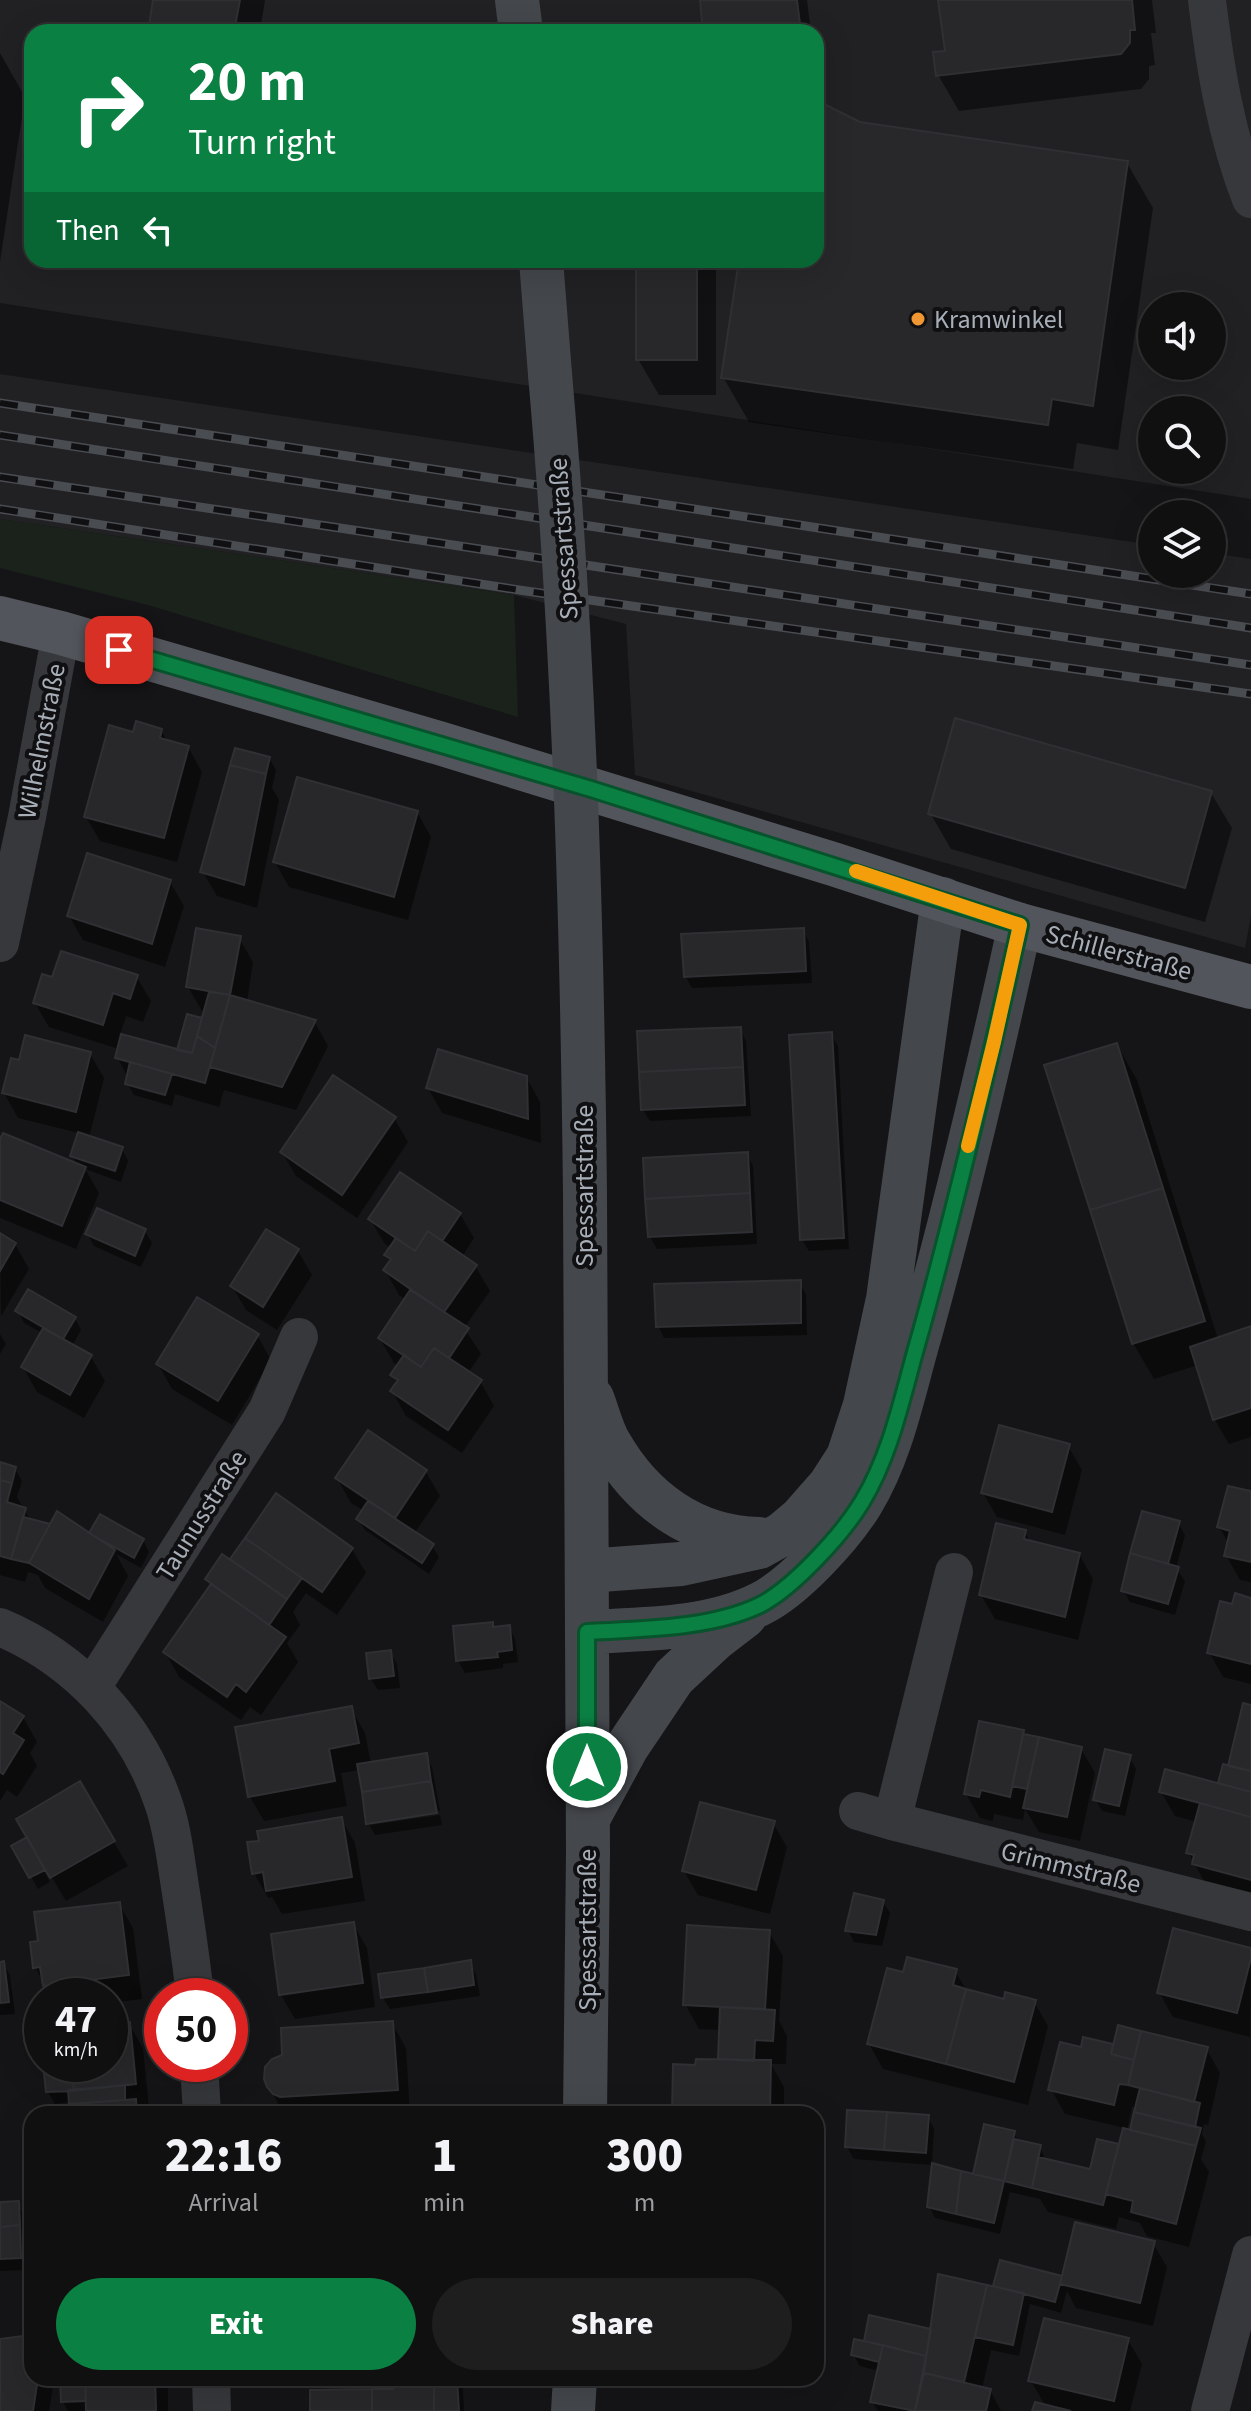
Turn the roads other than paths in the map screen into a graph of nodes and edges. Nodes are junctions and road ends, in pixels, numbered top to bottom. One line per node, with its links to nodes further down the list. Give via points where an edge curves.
1 (517, 0): 3 (main road)
2 (1207, 0): 4 (street, via 1219,84)
3 (520, 24)
4 (1251, 199)
5 (542, 268): 13 (main road, Spessartstraße, bridge, via 576,780 583,997)
6 (0, 618): 7 (main road, Schillerstraße)
7 (61, 633): 8 (main road, Schillerstraße); 10 (street, Wilhelmstraße)
8 (943, 899): 9 (main road, Schillerstraße); 14 (main road, via 888,1299 865,1405 848,1457 830,1485)
9 (1020, 925): 11 (main road, Schillerstraße); 17 (main road, via 889,1444 861,1503 839,1533 801,1573)
10 (0, 943)
11 (1251, 987)
12 (299, 1337): 20 (street, Taunusstraße, via 267,1411)
13 (584, 1377): 14 (main road, via 609,1443 637,1484 666,1508 714,1534 762,1539); 15 (main road, Spessartstraße)
14 (782, 1534): 15 (main road, via 759,1547 681,1564)
15 (587, 1571): 19 (main road, Spessartstraße)
16 (954, 1572): 22 (street, Grimmstraße, via 875,1816)
17 (761, 1604): 19 (main road, via 688,1624); 21 (main road, via 674,1677 627,1747)
18 (0, 1627): 20 (street, via 43,1650)
19 (587, 1632): 21 (main road, Spessartstraße)
20 (92, 1687): 23 (street, via 117,1715 164,1804)
21 (587, 1821): 26 (main road, Spessartstraße)
22 (1251, 1912)
23 (192, 1978)
24 (200, 2082): 25 (street)
25 (202, 2106)
26 (585, 2106)
27 (1251, 2255): 32 (street)
28 (211, 2386): 30 (street)
29 (575, 2386): 31 (main road)
30 (212, 2411)
31 (573, 2411)
32 (1210, 2411)

